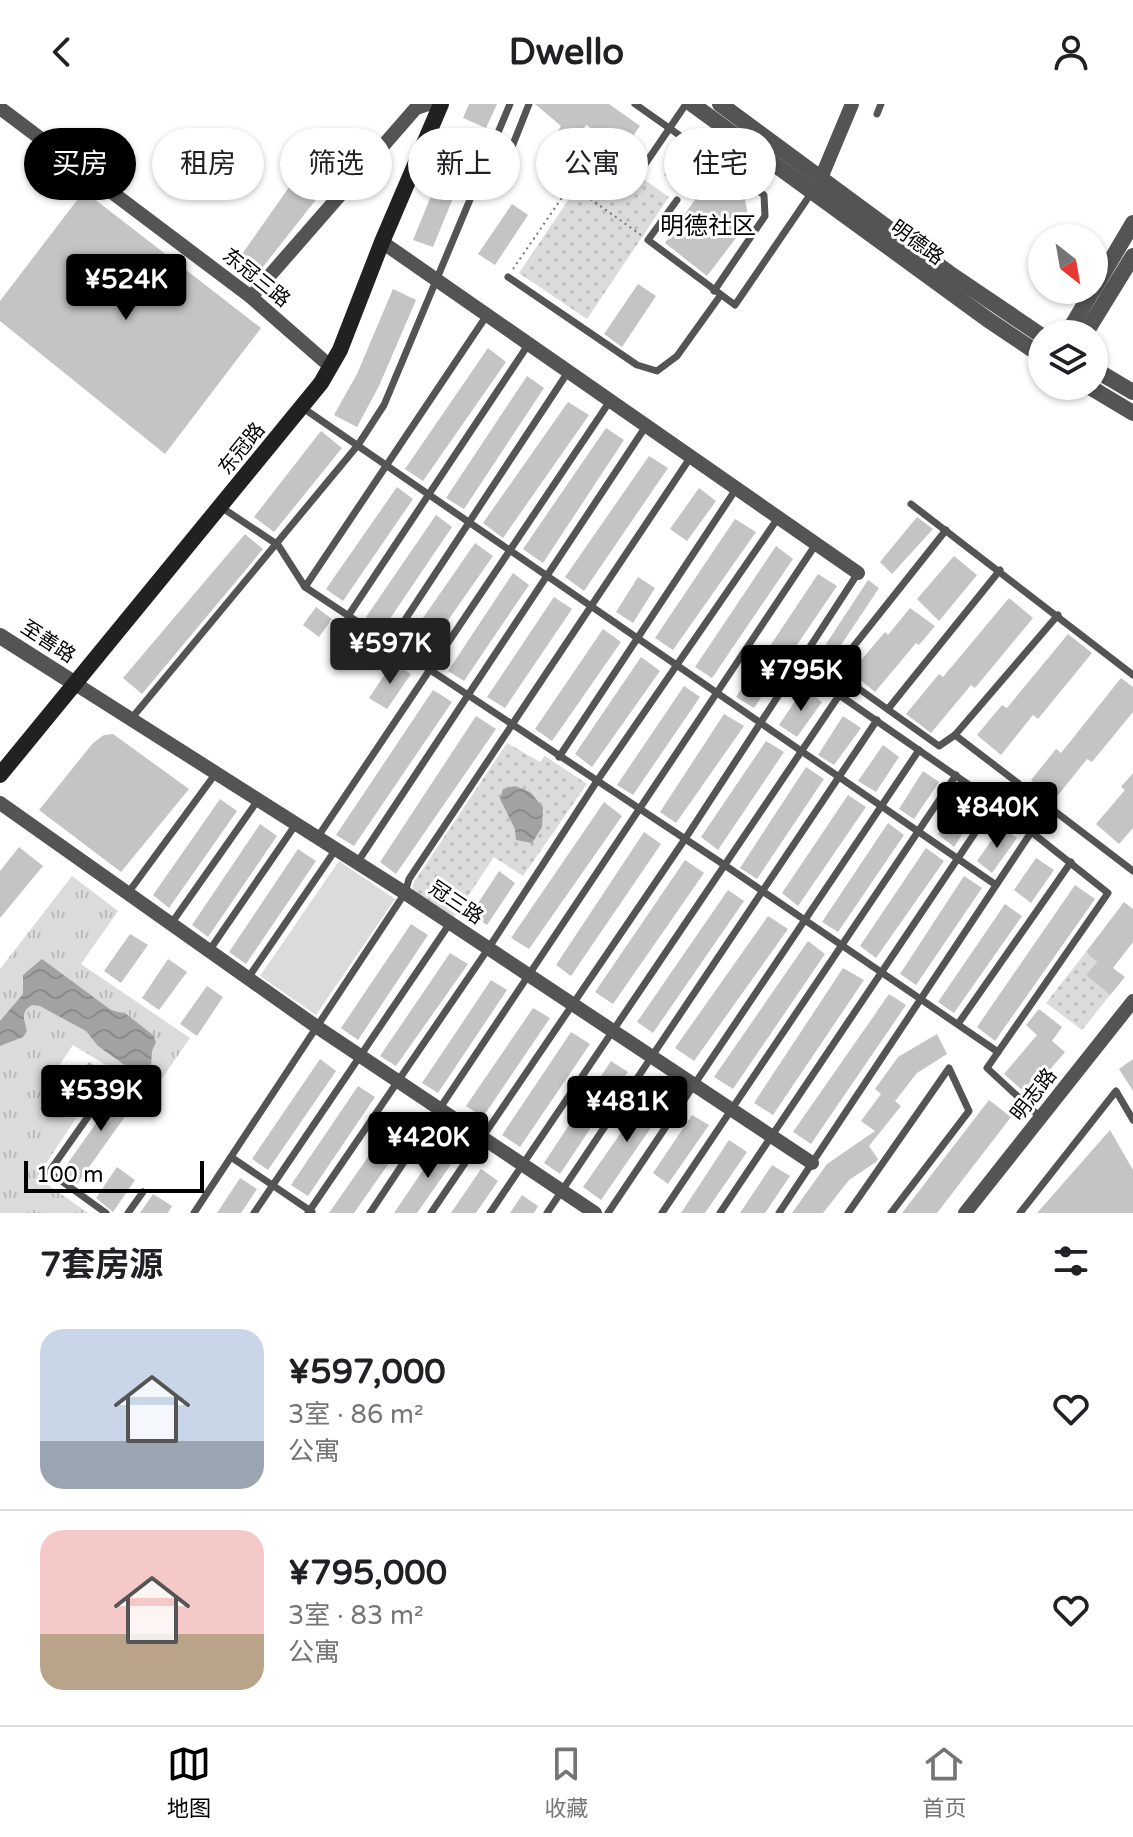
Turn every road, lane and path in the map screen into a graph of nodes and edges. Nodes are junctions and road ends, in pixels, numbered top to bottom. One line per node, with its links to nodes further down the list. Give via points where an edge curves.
1 (428, 104): 28 (street, via 416,108)
2 (441, 104): 22 (main road, 东冠路)
3 (510, 104): 26 (lane)
4 (529, 104): 14 (lane)
5 (635, 104): 13 (lane)
6 (686, 104): 13 (lane)
7 (692, 104): 16 (street, 明德路)
8 (720, 104): 16 (street, 明德路)
9 (852, 104): 16 (street)
10 (881, 104): 12 (lane)
11 (0, 108): 28 (street, 东冠三路)
12 (877, 114)
13 (671, 127): 15 (lane); 27 (lane, via 764,195 765,216)
14 (519, 128)
15 (648, 160)
16 (817, 185): 27 (lane, via 735,305); 31 (street, 明德路); 33 (street, 明德路)
17 (561, 200): 25 (path)
18 (592, 200): 21 (path)
19 (677, 200): 21 (lane)
20 (1133, 223): 24 (street)
21 (648, 240): 27 (lane)
22 (382, 242): 26 (street); 34 (main road, 东冠路)
23 (1133, 256): 30 (street)
24 (1108, 265)
25 (508, 277): 27 (lane, via 637,365 657,371 677,356)
26 (437, 280): 29 (street); 43 (lane, via 384,405)
27 (717, 293)
28 (251, 297): 34 (street, 东冠三路)
29 (487, 315): 32 (street); 45 (lane)
30 (1094, 320)
31 (1028, 327)
32 (528, 344): 35 (street); 47 (lane)
33 (1028, 347)
34 (331, 367): 40 (main road, 东冠路)
35 (568, 372): 39 (street); 51 (lane)
36 (1108, 377): 37 (street)
37 (1133, 392)
38 (1108, 398): 41 (street)
39 (610, 401): 42 (street); 55 (lane)
40 (302, 407): 43 (lane); 49 (main road, 东冠路)
41 (1133, 413)
42 (646, 426): 44 (street); 58 (lane)
43 (358, 445): 45 (lane); 54 (lane)
44 (690, 458): 46 (street); 60 (lane)
45 (388, 466): 47 (lane); 59 (lane)
46 (736, 489): 50 (street); 64 (lane)
47 (429, 494): 51 (lane); 62 (lane)
48 (911, 504): 52 (lane)
49 (221, 507): 54 (lane); 70 (main road, 东冠路)
50 (778, 518): 53 (street); 66 (lane)
51 (470, 523): 55 (lane); 65 (lane)
52 (946, 530): 56 (lane); 74 (lane, via 834,671)
53 (816, 544): 57 (street); 71 (lane)
54 (278, 545): 59 (lane); 75 (lane)
55 (509, 549): 58 (lane); 68 (lane)
56 (1000, 570): 61 (lane); 74 (lane)
57 (858, 573): 67 (lane)
58 (547, 576): 60 (lane); 73 (lane)
59 (305, 587): 62 (lane)
60 (591, 606): 64 (lane); 78 (lane)
61 (1058, 615): 69 (lane); 79 (lane)
62 (348, 616): 65 (lane)
63 (0, 636): 70 (street, 至善路)
64 (638, 638): 66 (lane); 82 (lane)
65 (389, 644): 68 (lane)
66 (677, 665): 71 (lane); 87 (lane)
67 (796, 665): 72 (lane); 77 (lane)
68 (429, 670): 73 (lane); 96 (lane)
69 (1133, 675)
70 (74, 683): 75 (street, 冠三路); 84 (main road, 东冠路)
71 (717, 693): 77 (lane); 92 (lane)
72 (840, 694): 76 (lane); 81 (lane)
73 (467, 696): 78 (lane); 101 (lane)
74 (888, 709): 79 (lane, via 939,746)
75 (131, 719): 83 (street, 冠三路)
76 (877, 720): 80 (lane); 86 (lane)
77 (759, 721): 81 (lane); 97 (lane)
78 (512, 725): 82 (lane); 107 (lane, via 409,879)
79 (955, 735): 103 (lane)
80 (919, 750): 85 (lane); 91 (lane)
81 (801, 751): 86 (lane); 102 (lane)
82 (559, 757): 87 (lane)
83 (216, 773): 88 (street, 冠三路); 106 (lane)
84 (0, 775)
85 (956, 775): 90 (lane); 95 (lane)
86 (840, 777): 91 (lane); 105 (lane)
87 (597, 781): 92 (lane); 112 (lane)
88 (258, 800): 93 (street, 冠三路); 110 (lane)
89 (0, 803): 106 (street)
90 (995, 803): 94 (lane); 99 (lane)
91 (883, 806): 95 (lane); 108 (lane)
92 (640, 810): 97 (lane); 115 (lane)
93 (296, 824): 96 (street, 冠三路); 113 (lane)
94 (1032, 831): 100 (lane); 104 (lane)
95 (918, 832): 99 (lane); 111 (lane)
96 (317, 838): 98 (street, 冠三路)
97 (685, 839): 102 (lane); 119 (lane)
98 (336, 849): 101 (street, 冠三路); 116 (lane)
99 (959, 858): 104 (lane); 114 (lane)
100 (1071, 862): 120 (lane); 123 (lane, via 1108,893)
101 (357, 863): 107 (street, 冠三路)
102 (723, 864): 105 (lane); 122 (lane)
103 (1133, 871)
104 (996, 885): 117 (lane)
105 (762, 892): 108 (lane); 125 (lane)
106 (128, 893): 110 (street)
107 (405, 893): 109 (street, 冠三路); 121 (lane)
108 (804, 922): 111 (lane); 128 (lane)
109 (450, 923): 112 (street, 冠三路); 124 (lane)
110 (171, 924): 113 (street)
111 (842, 945): 114 (lane); 130 (lane)
112 (488, 949): 115 (street, 冠三路); 127 (lane)
113 (209, 951): 116 (street)
114 (883, 972): 117 (lane); 133 (lane)
115 (528, 976): 119 (street, 冠三路); 129 (lane)
116 (248, 978): 121 (street)
117 (921, 999): 120 (lane); 136 (lane)
118 (1133, 1001): 131 (street, 明志路)
119 (571, 1004): 122 (street, 冠三路); 134 (lane)
120 (958, 1024): 123 (lane)
121 (317, 1027): 124 (street); 135 (lane)
122 (610, 1031): 125 (street, 冠三路); 137 (lane)
123 (998, 1052): 131 (lane, via 987,1068)
124 (360, 1056): 127 (street); 138 (lane)
125 (651, 1058): 128 (street, 冠三路); 139 (lane)
126 (116, 1077): 142 (lane, via 49,1172)
127 (397, 1081): 129 (street); 141 (lane)
128 (694, 1085): 130 (street, 冠三路); 151 (lane)
129 (438, 1108): 134 (street); 146 (lane)
130 (732, 1109): 133 (street, 冠三路); 152 (lane)
131 (1041, 1118): 157 (street, 明志路)
132 (1133, 1120): 158 (lane, via 1116,1091)
133 (772, 1137): 136 (street, 冠三路); 153 (lane)
134 (483, 1138): 137 (street); 147 (lane)
135 (231, 1157): 138 (lane); 144 (lane)
136 (812, 1163): 154 (lane)
137 (522, 1164): 139 (street); 148 (lane)
138 (272, 1185): 141 (lane); 145 (lane)
139 (562, 1190): 149 (lane); 150 (street)
140 (143, 1192): 143 (lane)
141 (311, 1212)
142 (106, 1213)
143 (128, 1213)
144 (194, 1213)
145 (254, 1213)
146 (370, 1213)
147 (431, 1213)
148 (490, 1213)
149 (547, 1213)
150 (595, 1213)
151 (608, 1213)
152 (662, 1213)
153 (720, 1213)
154 (779, 1213)
155 (848, 1213): 156 (lane, via 949,1068 969,1111)
156 (891, 1213)
157 (965, 1213)
158 (1020, 1213)

